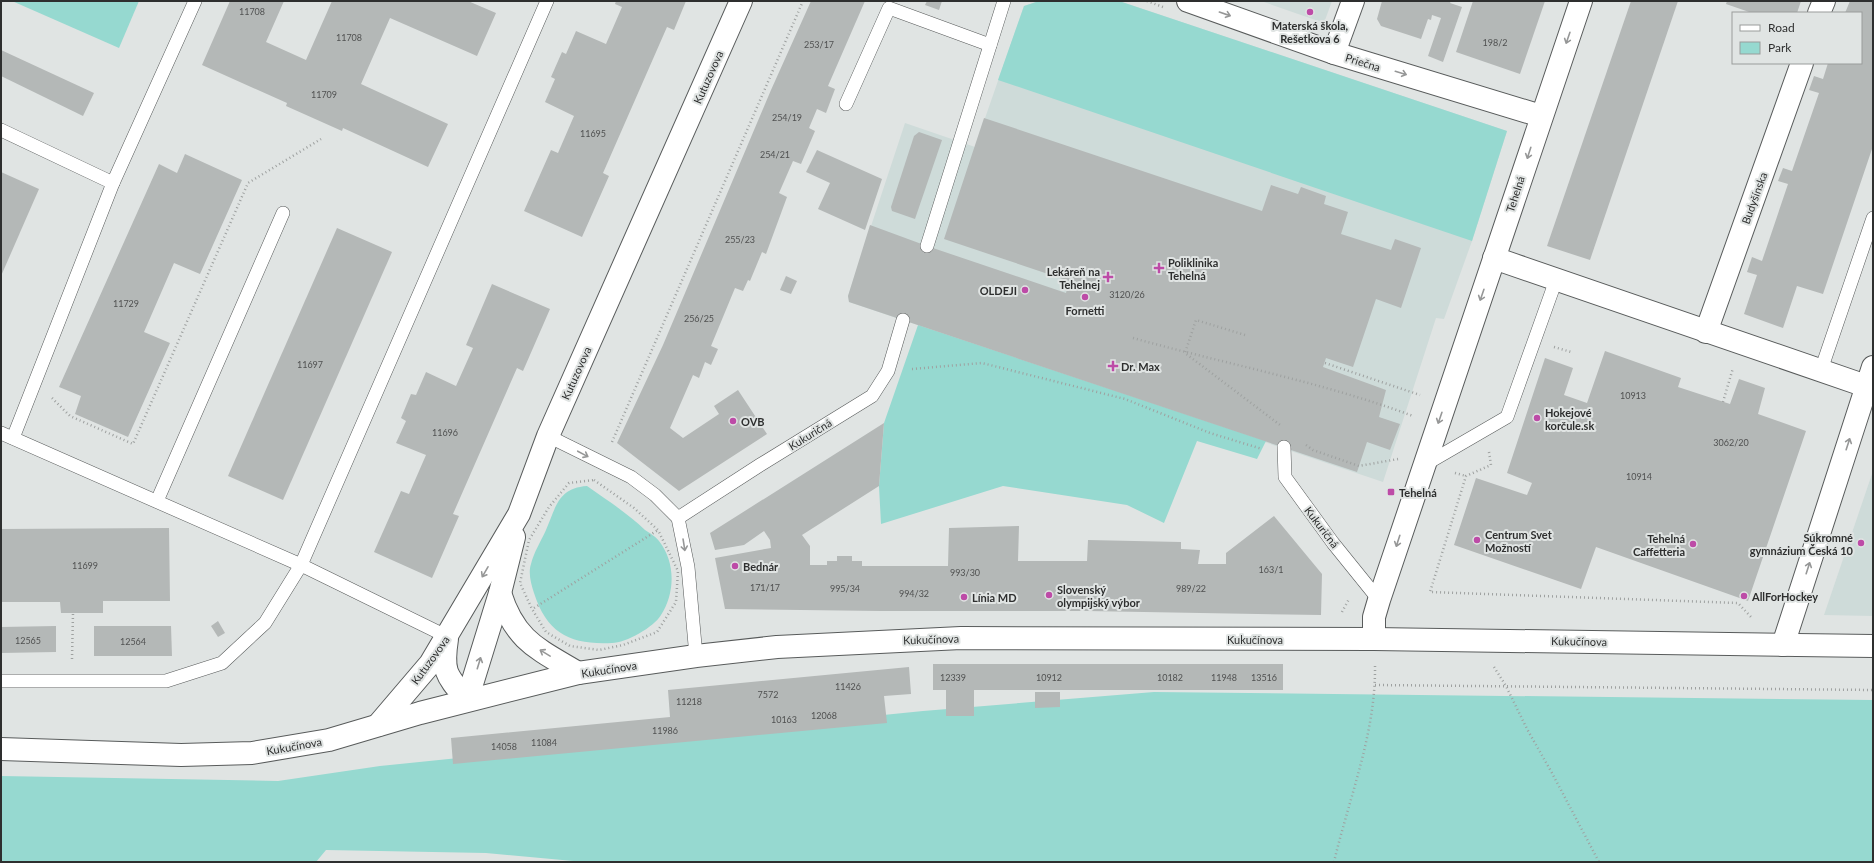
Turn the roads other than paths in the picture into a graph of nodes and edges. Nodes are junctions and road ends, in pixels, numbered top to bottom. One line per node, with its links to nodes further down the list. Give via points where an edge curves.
1 (195, 1): 16 (lane)
2 (547, 1): 33 (lane)
3 (742, 1): 27 (street, Kutuzovova)
4 (1004, 1): 10 (lane)
5 (1353, 1): 11 (street)
6 (1581, 1): 14 (street, Tehelná, one-way to 14)
7 (1824, 1): 9 (street)
8 (1179, 5): 11 (street, Priečna, one-way to 11)
9 (1819, 12)
10 (990, 45): 13 (lane, via 888,8); 19 (lane)
11 (1334, 53): 14 (street, Priečna, one-way to 14)
12 (1802, 64): 23 (street, Budyšínska)
13 (846, 104)
14 (1541, 116): 20 (street, Tehelná, one-way to 20)
15 (1, 130): 16 (lane)
16 (114, 183): 26 (lane, via 35,381)
17 (283, 213): 30 (lane)
18 (1873, 218): 24 (lane)
19 (927, 246)
20 (1494, 258): 21 (street); 29 (street, Tehelná, one-way to 29)
21 (1556, 280): 23 (street); 29 (lane, via 1507,417)
22 (903, 320): 32 (lane, Kukuričná, via 888,371 872,396)
23 (1706, 332): 24 (street)
24 (1821, 370): 25 (street)
25 (1870, 377): 38 (street, one-way to 25)
26 (7, 436): 30 (lane)
27 (548, 436): 31 (street, Kutuzovova); 32 (lane, one-way to 32, via 631,478 655,495)
28 (1284, 447): 35 (lane, Kukuričná, via 1285,477)
29 (1426, 464): 35 (street, Tehelná, one-way to 35)
30 (157, 501): 33 (lane)
31 (519, 514): 34 (street); 36 (street, Kutuzovova, one-way to 36)
32 (678, 518): 40 (lane, one-way to 40, via 688,567)
33 (301, 565): 36 (lane); 42 (lane, via 265,623 222,663 166,681)
34 (500, 593): 41 (street, one-way to 34, via 525,639 506,612); 43 (street, one-way to 34)
35 (1379, 600): 37 (street, Tehelná, via 1374,616)
36 (448, 637): 43 (street, via 444,659 446,670 453,684); 44 (street, Kutuzovova, via 430,664)
37 (1374, 639): 38 (street, Kukučínova); 40 (street, Kukučínova, via 961,638 777,647)
38 (1783, 645): 39 (street, Kukučínova)
39 (1873, 646)
40 (696, 656): 41 (street, Kukučínova)
41 (578, 673): 43 (street, Kukučínova)
42 (1, 681)
43 (467, 700): 44 (street, Kukučínova)
44 (378, 725): 45 (street, Kukučínova, via 329,740 252,753 181,755)
45 (1, 749)

